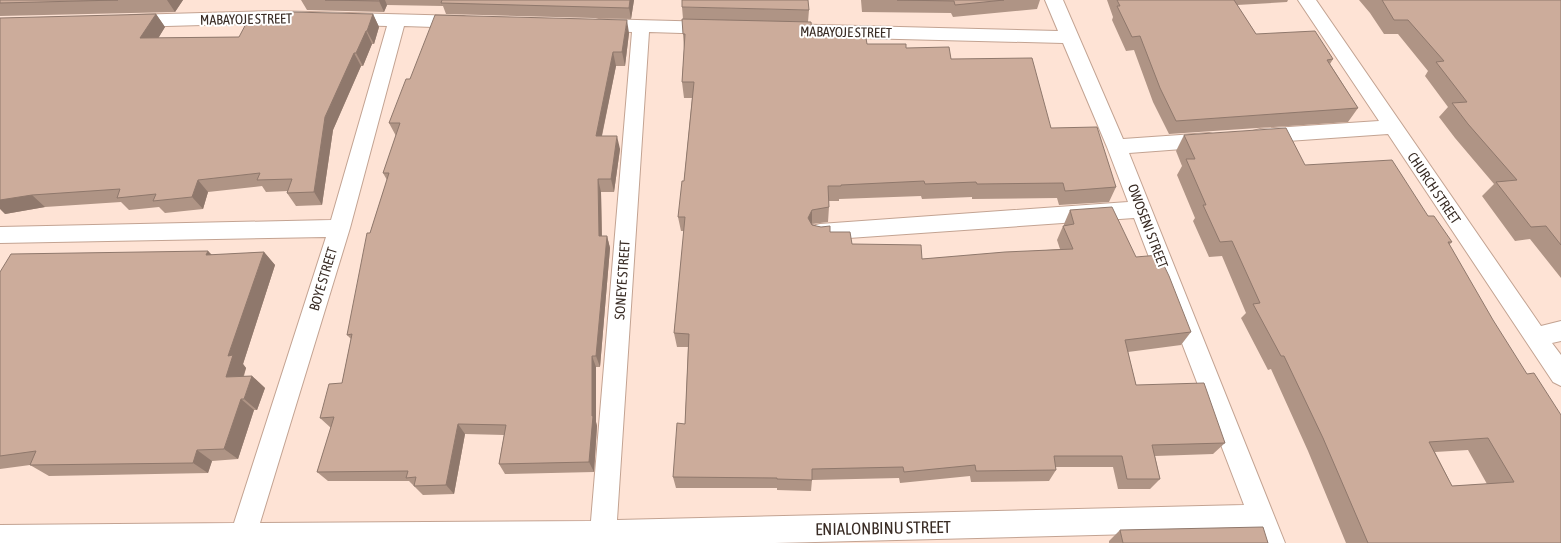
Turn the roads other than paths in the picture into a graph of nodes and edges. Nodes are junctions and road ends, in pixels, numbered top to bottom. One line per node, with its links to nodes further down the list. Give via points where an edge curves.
1 (281, 0): 4 (street)
2 (1054, 0): 12 (street, OWOSENI STREET)
3 (1306, 0): 13 (street, CHURCH STREET)
4 (272, 18): 5 (street, MABAYOJE STREET); 6 (street, MABAYOJE STREET)
5 (397, 20): 7 (street, MABAYOJE STREET); 16 (street, BOYE STREET)
6 (116, 21)
7 (475, 22)
8 (586, 25): 9 (street)
9 (641, 26): 10 (street); 23 (street, SONEYE STREET)
10 (728, 29)
11 (768, 30): 12 (street, MABAYOJE STREET)
12 (1069, 37): 14 (street, OWOSENI STREET)
13 (1392, 127): 14 (street); 20 (street, CHURCH STREET)
14 (1117, 147): 15 (street, OWOSENI STREET)
15 (1141, 208): 17 (street); 22 (street, OWOSENI STREET)
16 (339, 228): 18 (street); 24 (street, BOYE STREET)
17 (820, 232)
18 (0, 235)
19 (1561, 331): 20 (street)
20 (1535, 336): 21 (street, CHURCH STREET)
21 (1561, 375)
22 (1262, 518): 23 (street, ENIALONBINU STREET); 26 (street, OWOSENI STREET)
23 (603, 534): 24 (street, ENIALONBINU STREET)
24 (243, 536): 25 (street, ENIALONBINU STREET)
25 (0, 538)
26 (1272, 543)

